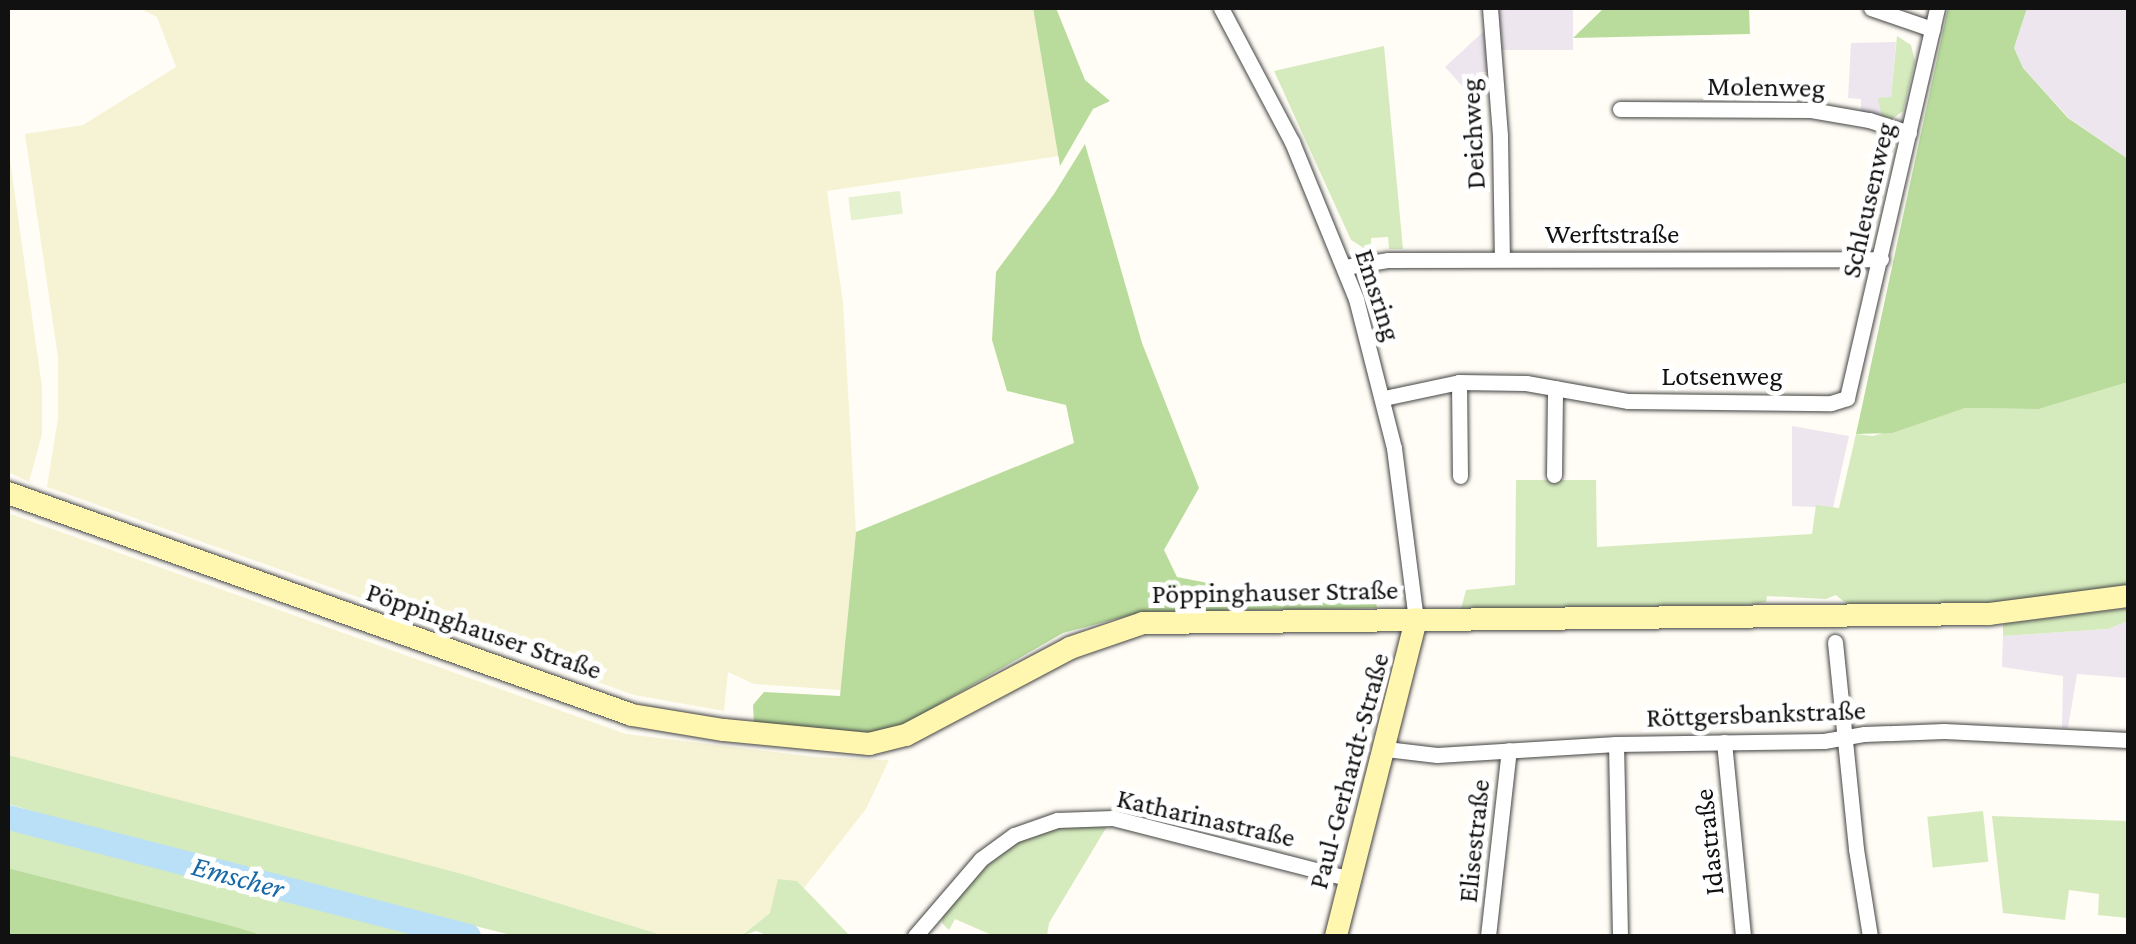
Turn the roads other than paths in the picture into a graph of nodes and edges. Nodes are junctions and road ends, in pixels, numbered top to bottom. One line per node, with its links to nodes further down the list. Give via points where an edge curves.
1 (1222, 8): 10 (street, Emsring, via 1292,142)
2 (1490, 8): 9 (street, Deichweg)
3 (1871, 8): 5 (street)
4 (1937, 8): 5 (street, Schleusenweg)
5 (1932, 29): 7 (street, Schleusenweg)
6 (1620, 109): 7 (street, Molenweg, via 1811,110)
7 (1909, 133): 8 (street, Schleusenweg)
8 (1881, 259): 9 (street, Werftstraße); 14 (street, Schleusenweg, via 1850,394)
9 (1502, 260): 10 (street, Werftstraße, via 1388,260)
10 (1345, 267): 13 (street, Emsring)
11 (1459, 382): 12 (street, Lotsenweg); 13 (street, Lotsenweg); 16 (street)
12 (1555, 388): 14 (street, Lotsenweg, via 1600,398); 15 (street)
13 (1384, 398): 19 (street, Emsring)
14 (1842, 400)
15 (1554, 475)
16 (1460, 476)
17 (8, 493): 19 (main road, Pöppinghauser Straße, via 632,715 869,744 906,734 1070,648 1143,623)
18 (2128, 596): 19 (main road, Pöppinghauser Straße, via 1989,614)
19 (1416, 620): 25 (main road, Paul-Gerhardt-Straße)
20 (1835, 642): 21 (street)
21 (1842, 739): 22 (street, Röttgersbankstraße, via 1944,731); 23 (street, Röttgersbankstraße); 33 (street)
22 (2128, 740)
23 (1724, 742): 24 (street, Röttgersbankstraße); 32 (street, Idastraße)
24 (1616, 744): 26 (street, Röttgersbankstraße); 31 (street)
25 (1386, 749): 26 (street, Röttgersbankstraße, via 1437,755); 27 (main road, Paul-Gerhardt-Straße)
26 (1509, 750): 30 (street, Elisestraße)
27 (1352, 879): 28 (street, Katharinastraße, via 1113,818 1057,820 1014,835 981,859); 29 (main road, Paul-Gerhardt-Straße)
28 (915, 936)
29 (1336, 936)
30 (1488, 936)
31 (1620, 936)
32 (1743, 936)
33 (1870, 936)

